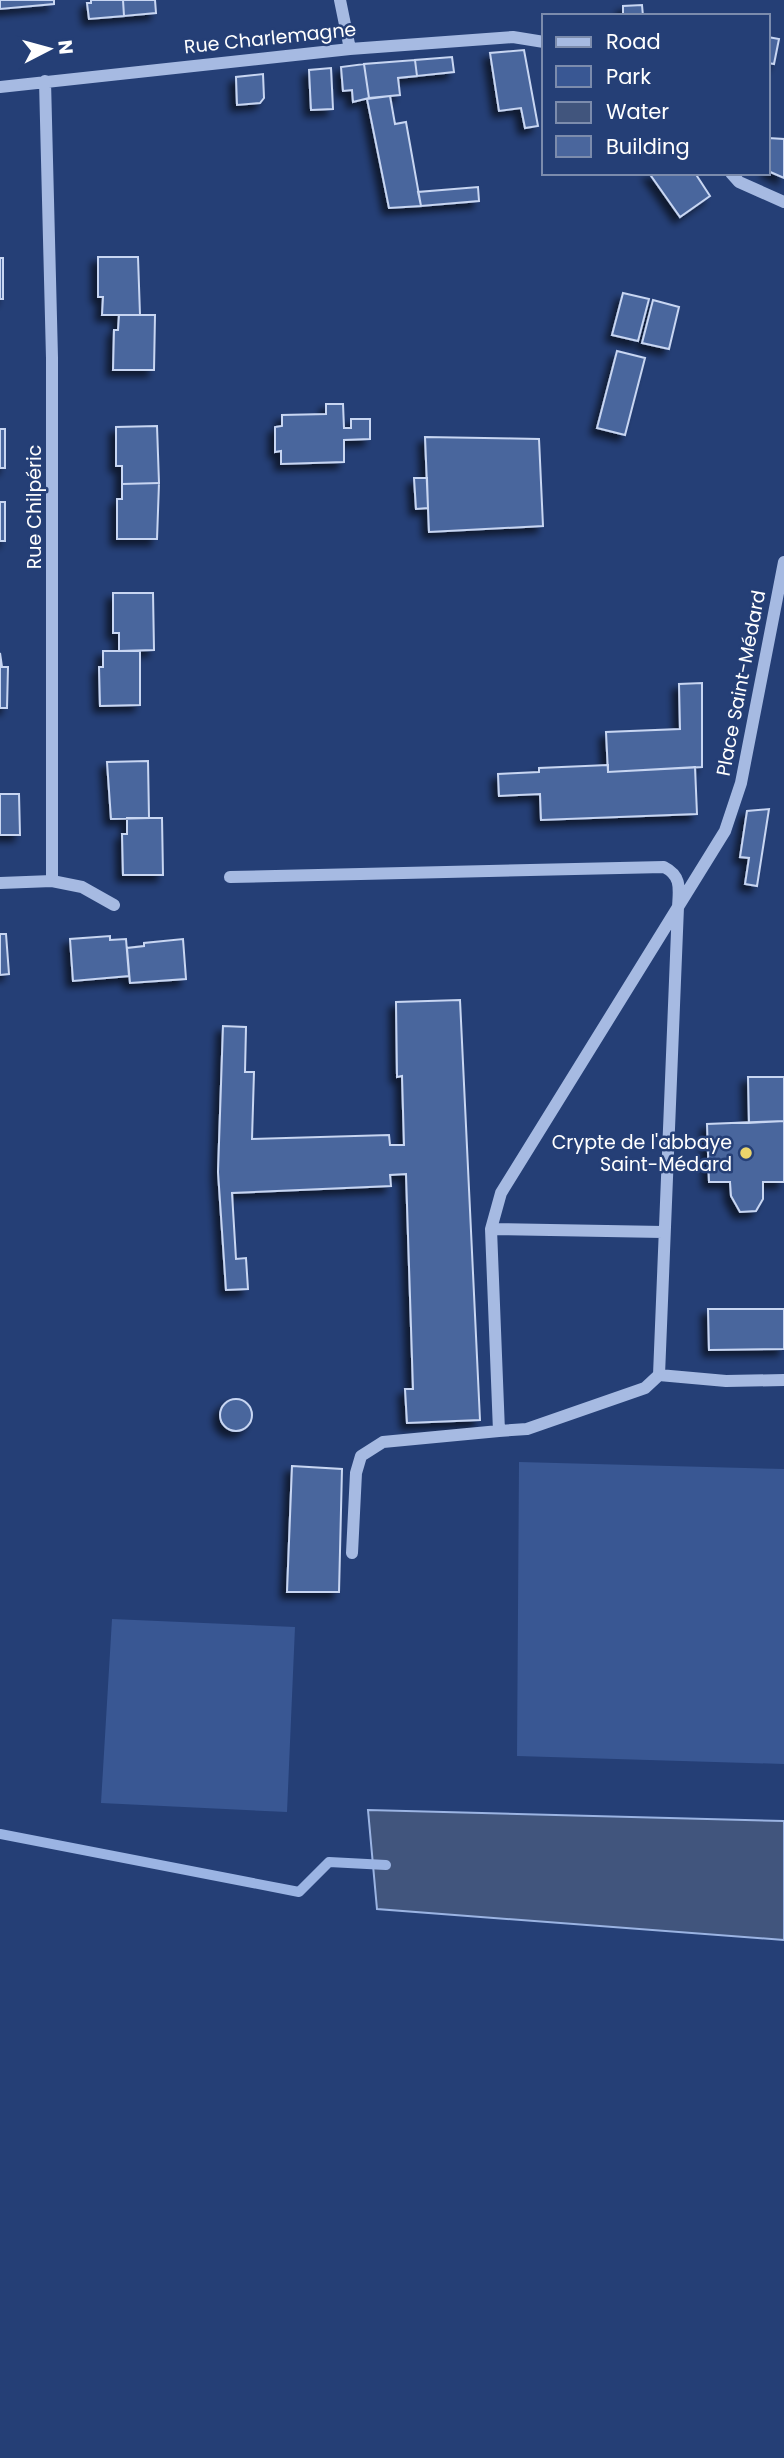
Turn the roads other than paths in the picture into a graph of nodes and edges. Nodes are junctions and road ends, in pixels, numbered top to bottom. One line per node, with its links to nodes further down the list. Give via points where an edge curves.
1 (340, 0): 3 (street)
2 (542, 42): 3 (street, Rue Charlemagne, via 513,37)
3 (350, 49): 4 (street, Rue Charlemagne)
4 (45, 81): 5 (street, Rue Charlemagne); 10 (street, Rue Chilpéric, via 52,358)
5 (0, 87)
6 (735, 178): 7 (street)
7 (784, 202)
8 (784, 562): 13 (street, Place Saint-Médard, via 741,783 725,831)
9 (230, 877): 13 (street, via 664,867 674,872 679,882)
10 (52, 881): 11 (street); 12 (street, via 82,887)
11 (0, 883)
12 (114, 905)
13 (678, 908): 14 (street, Place Saint-Médard, via 501,1193); 15 (street)
14 (491, 1229): 15 (street); 18 (street, Place Saint-Médard)
15 (663, 1232): 16 (street)
16 (659, 1375): 17 (street); 18 (street, via 645,1388 527,1429)
17 (784, 1380)
18 (499, 1431): 19 (street, via 383,1443 361,1456)
19 (352, 1553)

